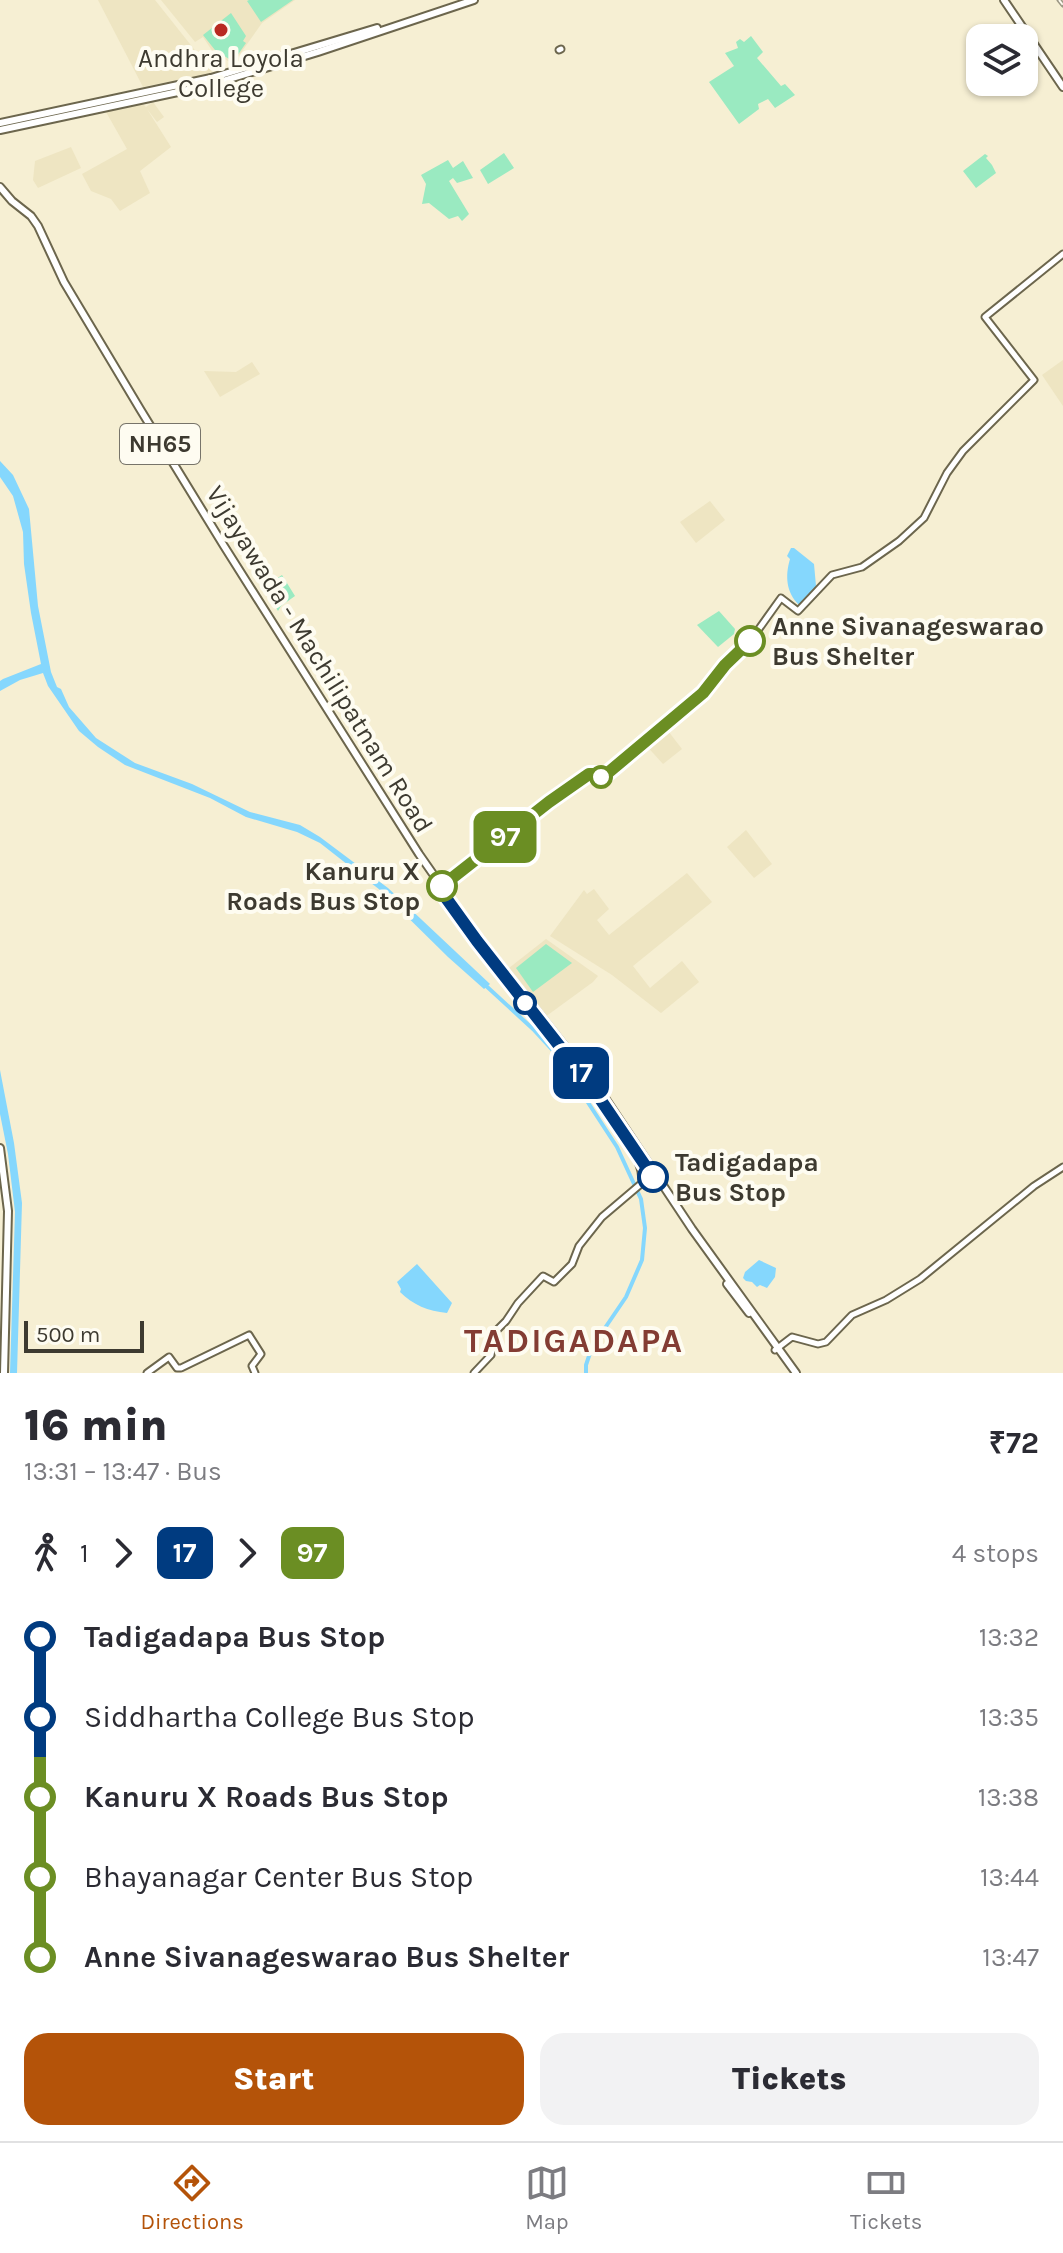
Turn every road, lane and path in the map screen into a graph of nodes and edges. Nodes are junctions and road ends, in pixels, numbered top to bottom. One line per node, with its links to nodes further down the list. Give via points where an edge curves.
1 (464, 0): 4 (main road)
2 (474, 0): 4 (main road)
3 (1005, 0): 6 (main road)
4 (370, 32): 5 (main road); 7 (main road, via 221,81)
5 (349, 39): 7 (main road); 7 (main road, via 206,86)
6 (1063, 85)
7 (0, 127)
8 (1, 190): 10 (main road, Vijayawada - Machilipatnam Road / NH65, via 39,232 64,285); 10 (main road, Vijayawada - Machilipatnam Road / NH65, via 35,216 62,279)
9 (1063, 255): 11 (main road, via 986,318 1034,380 963,451 924,518 862,567 824,582 798,611 781,598 703,693 603,777 589,774)
10 (143, 415): 11 (main road, Vijayawada - Machilipatnam Road / NH65)
11 (440, 887): 12 (main road, Vijayawada - Machilipatnam Road / NH65)
12 (611, 1111): 13 (main road, Vijayawada - Machilipatnam Road / NH65); 18 (main road, Vijayawada - Machilipatnam Road / NH65)
13 (618, 1125): 15 (main road); 16 (main road, Vijayawada - Machilipatnam Road / NH65)
14 (0, 1148): 19 (main road, via 8,1211)
15 (638, 1160): 16 (main road); 22 (main road, via 642,1183 599,1219 567,1270 553,1283 542,1276 518,1303 496,1331 491,1355)
16 (645, 1165): 18 (main road, Vijayawada - Machilipatnam Road / NH65)
17 (1063, 1167): 18 (main road, via 920,1279 852,1315 826,1342 792,1337)
18 (776, 1349): 23 (main road, Vijayawada - Machilipatnam Road / NH65)
19 (4, 1373)
20 (147, 1373): 21 (main road, via 169,1357 180,1369 249,1335 261,1355 252,1365)
21 (255, 1373)
22 (474, 1373)
23 (794, 1373)

